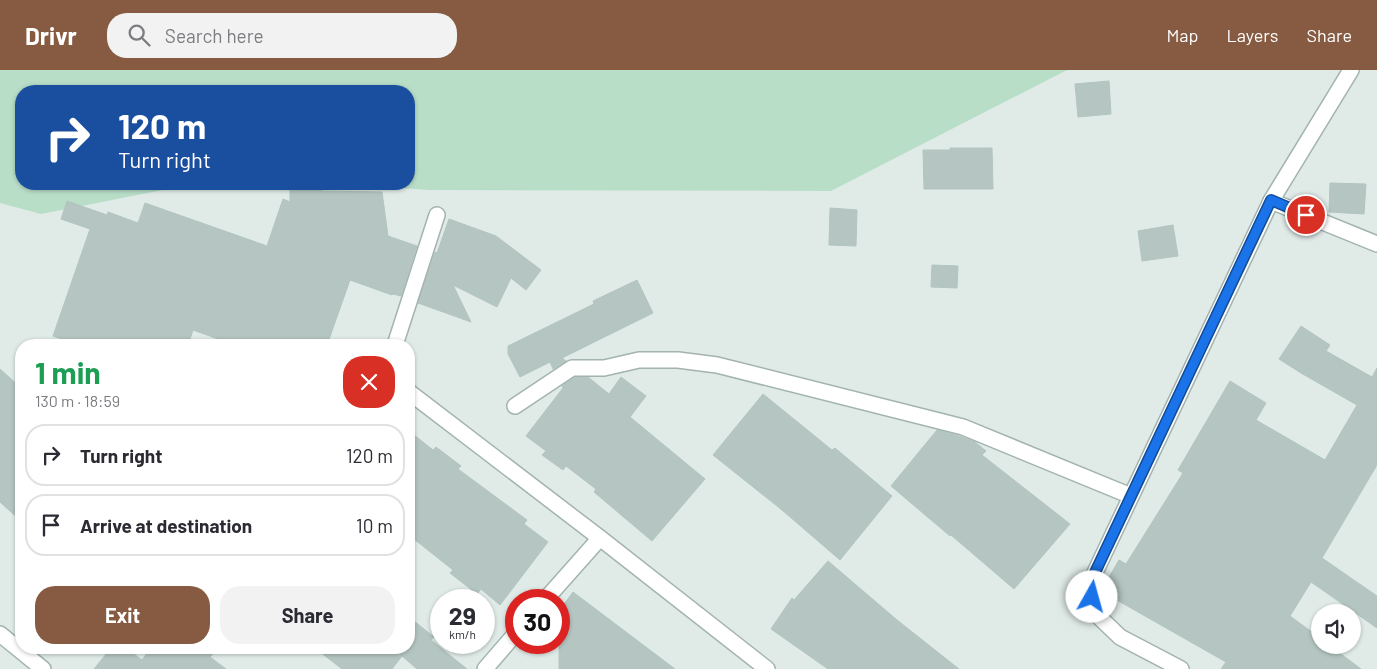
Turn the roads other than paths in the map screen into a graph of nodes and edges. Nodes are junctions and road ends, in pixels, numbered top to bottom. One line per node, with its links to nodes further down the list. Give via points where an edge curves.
1 (1351, 70): 2 (street)
2 (1271, 200): 4 (street); 8 (street)
3 (437, 215): 5 (street)
4 (1377, 244)
5 (397, 339)
6 (415, 397): 9 (street)
7 (515, 406): 8 (street, via 572,368 604,368 639,360 717,365 964,427)
8 (1131, 496): 18 (street, via 1090,583 1093,611 1120,637)
9 (600, 538): 10 (street); 17 (street)
10 (555, 589)
11 (0, 634): 12 (street)
12 (15, 646)
13 (505, 646): 16 (street)
14 (25, 654): 15 (street)
15 (43, 669)
16 (485, 669)
17 (767, 669)
18 (1181, 669)

